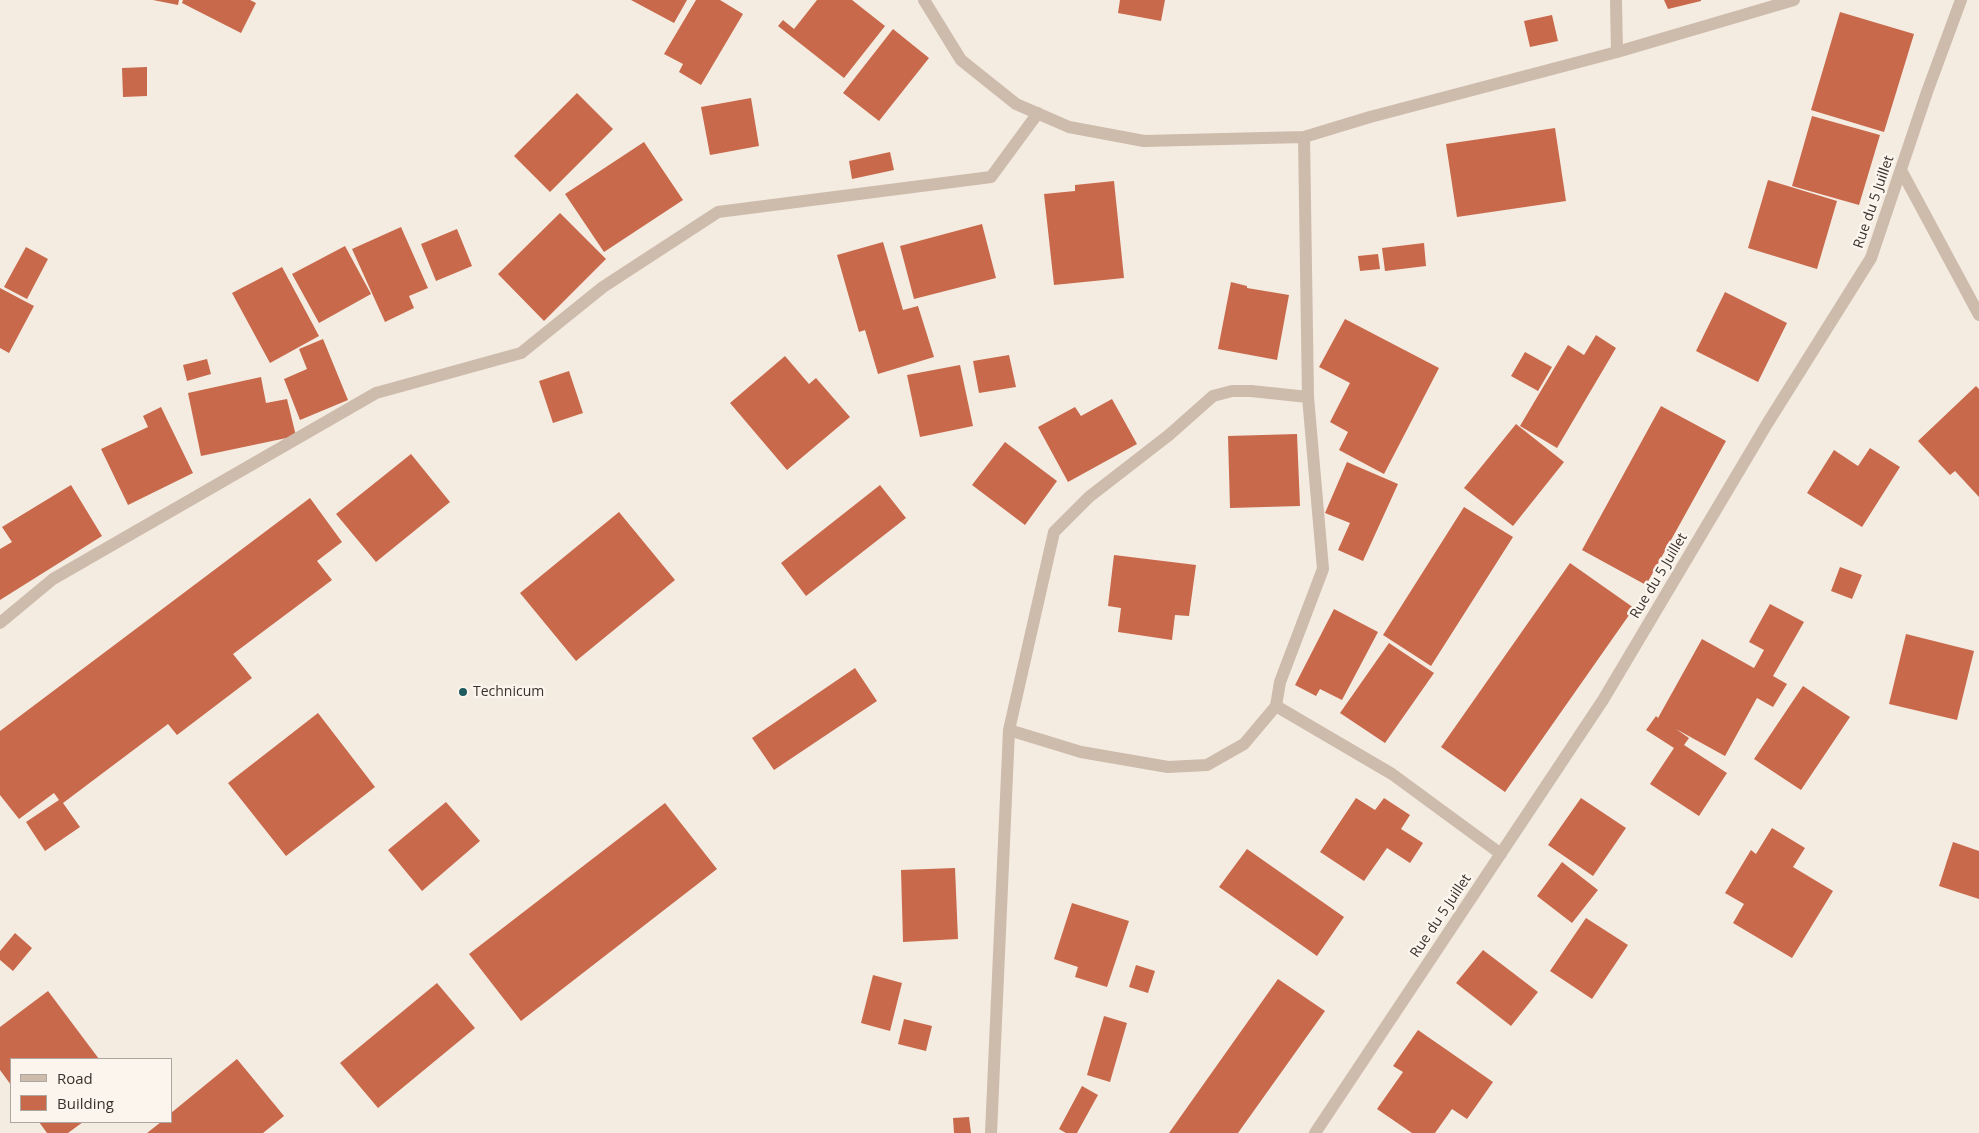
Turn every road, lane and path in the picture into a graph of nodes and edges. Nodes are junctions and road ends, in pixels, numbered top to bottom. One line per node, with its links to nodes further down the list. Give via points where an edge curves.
1 (924, 0): 6 (street, via 961,60 1016,104)
2 (1616, 0): 5 (street)
3 (1794, 0): 5 (street)
4 (1961, 0): 8 (street, Rue du 5 Juillet)
5 (1617, 52): 7 (street)
6 (1038, 113): 7 (street, via 1068,127 1144,141); 11 (street, via 991,177 718,212 603,287 521,353 376,393 53,579)
7 (1304, 137): 10 (street)
8 (1902, 170): 9 (street); 14 (street, Rue du 5 Juillet, via 1870,258 1603,700)
9 (1979, 315)
10 (1308, 397): 12 (street, via 1323,569 1280,682); 13 (street, via 1251,391 1213,396 1089,497 1054,532)
11 (0, 623)
12 (1276, 706): 13 (street, via 1244,744 1206,765 1168,767 1081,752); 14 (street, via 1392,774)
13 (1009, 730): 15 (street)
14 (1501, 854): 16 (street, Rue du 5 Juillet)
15 (991, 1133)
16 (1315, 1133)

